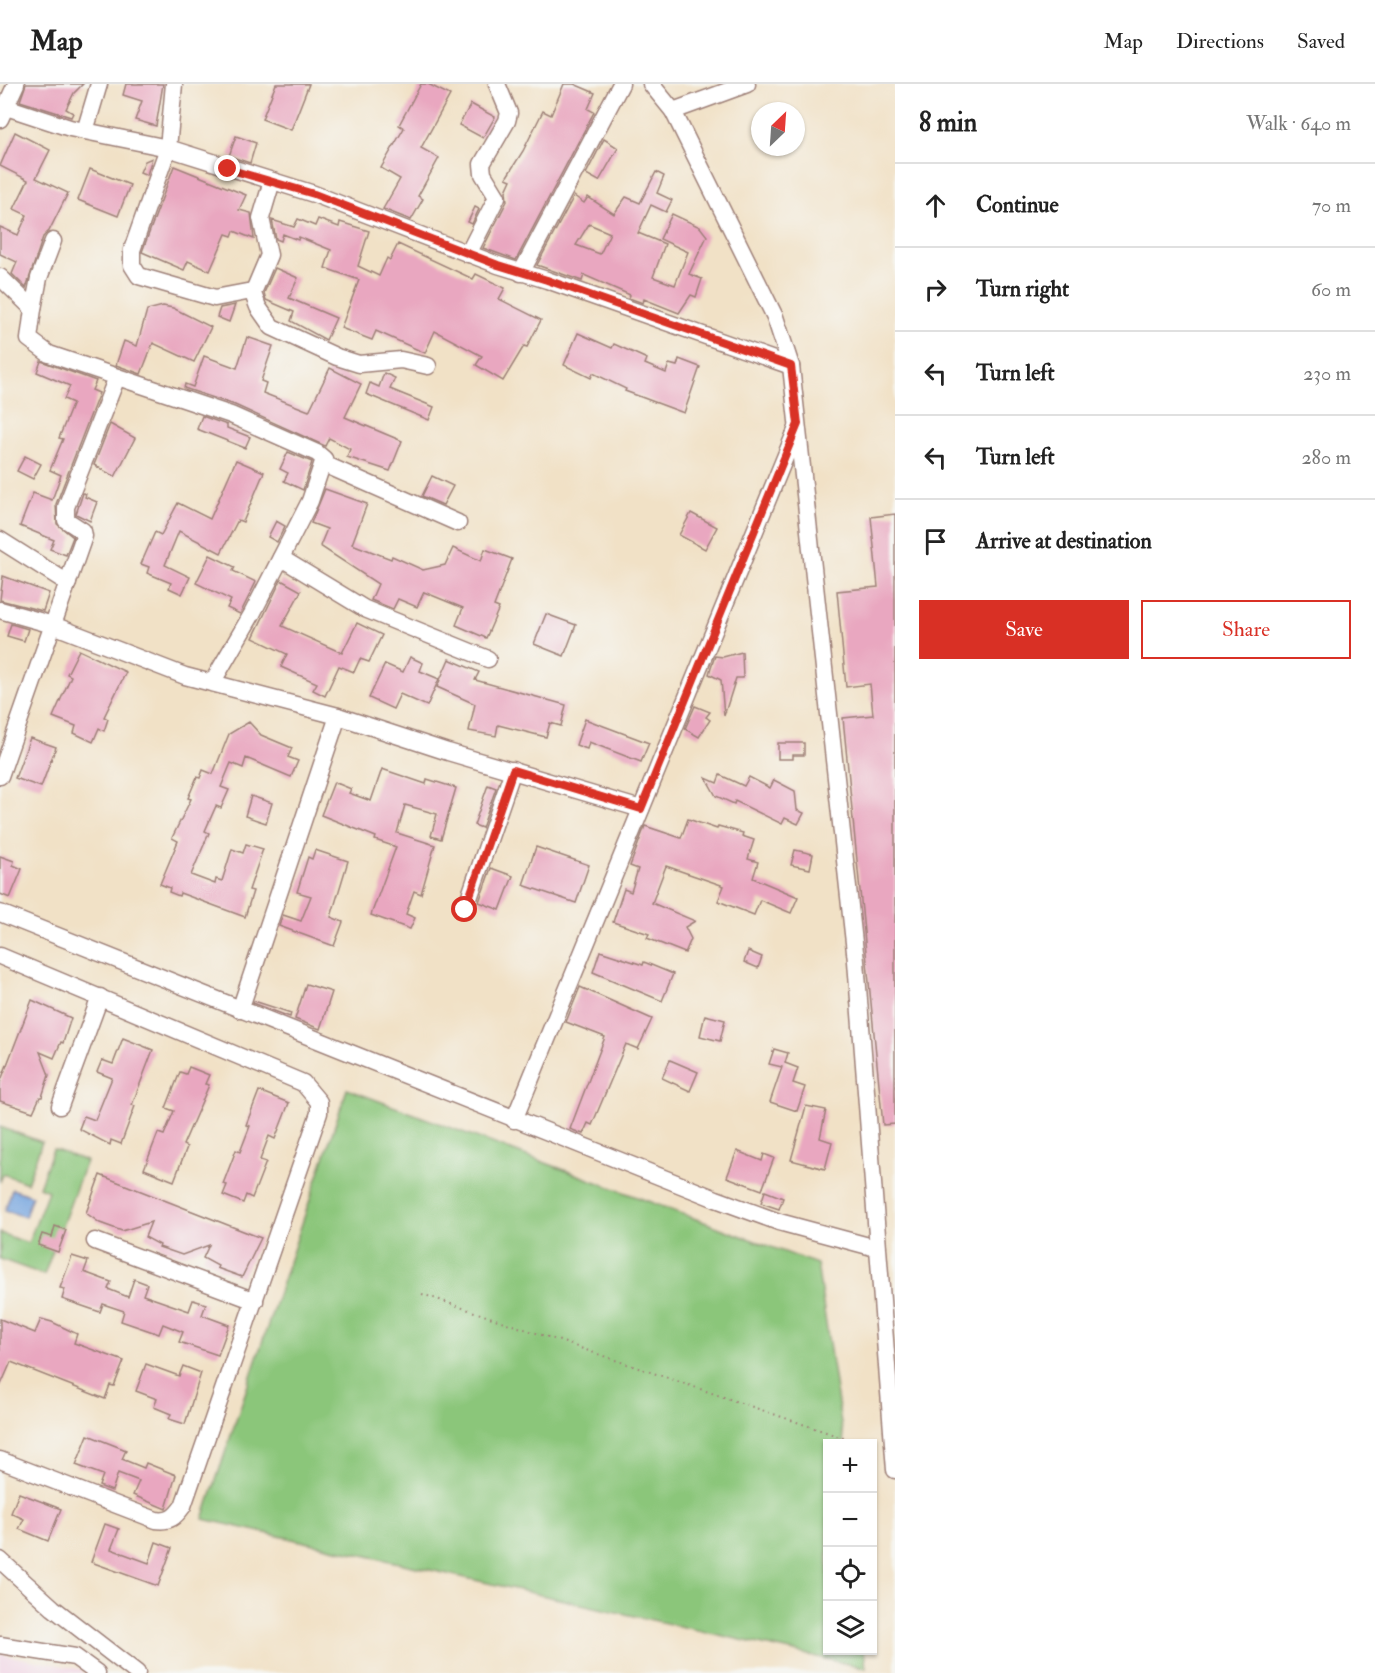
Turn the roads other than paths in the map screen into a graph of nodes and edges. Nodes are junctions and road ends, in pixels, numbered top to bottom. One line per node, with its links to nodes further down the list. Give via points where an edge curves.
1 (16, 84): 9 (street)
2 (99, 84): 10 (street)
3 (174, 84): 11 (street)
4 (497, 84): 14 (street, via 509,113 482,164 483,174 497,197)
5 (621, 84): 15 (street)
6 (651, 84): 8 (street)
7 (747, 84): 8 (street)
8 (667, 98): 20 (street, via 775,316)
9 (2, 111): 10 (street)
10 (85, 131): 11 (street)
11 (168, 148): 12 (street); 17 (street, via 132,250 132,265 139,276 215,298)
12 (272, 181): 14 (street, via 349,206); 17 (street, via 261,218 269,255)
13 (53, 241): 18 (street)
14 (468, 254): 15 (street)
15 (521, 273): 20 (street)
16 (0, 277): 18 (street)
17 (252, 291): 19 (street, via 272,327 337,357 359,364 401,360)
18 (33, 309): 21 (street, via 30,339 36,345 50,354)
19 (428, 366)
20 (791, 366): 22 (street)
21 (117, 377): 23 (street, via 231,415 317,453); 27 (street, via 66,507 66,520 83,531 84,536)
22 (798, 424): 35 (street); 44 (street, via 855,961)
23 (324, 464): 24 (street); 26 (street)
24 (458, 524)
25 (0, 540): 27 (street)
26 (281, 558): 30 (street, via 365,609); 31 (street)
27 (68, 583): 29 (street)
28 (0, 610): 29 (street)
29 (53, 625): 31 (street); 34 (street)
30 (488, 659)
31 (212, 683): 32 (street)
32 (338, 716): 33 (street); 40 (street)
33 (513, 770): 35 (street); 36 (street)
34 (0, 776)
35 (641, 809): 42 (street)
36 (465, 910)
37 (0, 913): 40 (street)
38 (0, 956): 39 (street)
39 (100, 998): 41 (street); 45 (street, via 303,1083 319,1102 316,1129)
40 (240, 1010): 42 (street)
41 (60, 1106)
42 (514, 1120): 44 (street, via 779,1222)
43 (95, 1241): 45 (street)
44 (876, 1248): 47 (street)
45 (255, 1301): 46 (street, via 183,1506 175,1517 156,1520)
46 (0, 1460)
47 (895, 1470)
48 (0, 1560): 51 (street, via 53,1608)
49 (0, 1645): 50 (street, via 75,1658)
50 (98, 1673)
51 (137, 1673)

